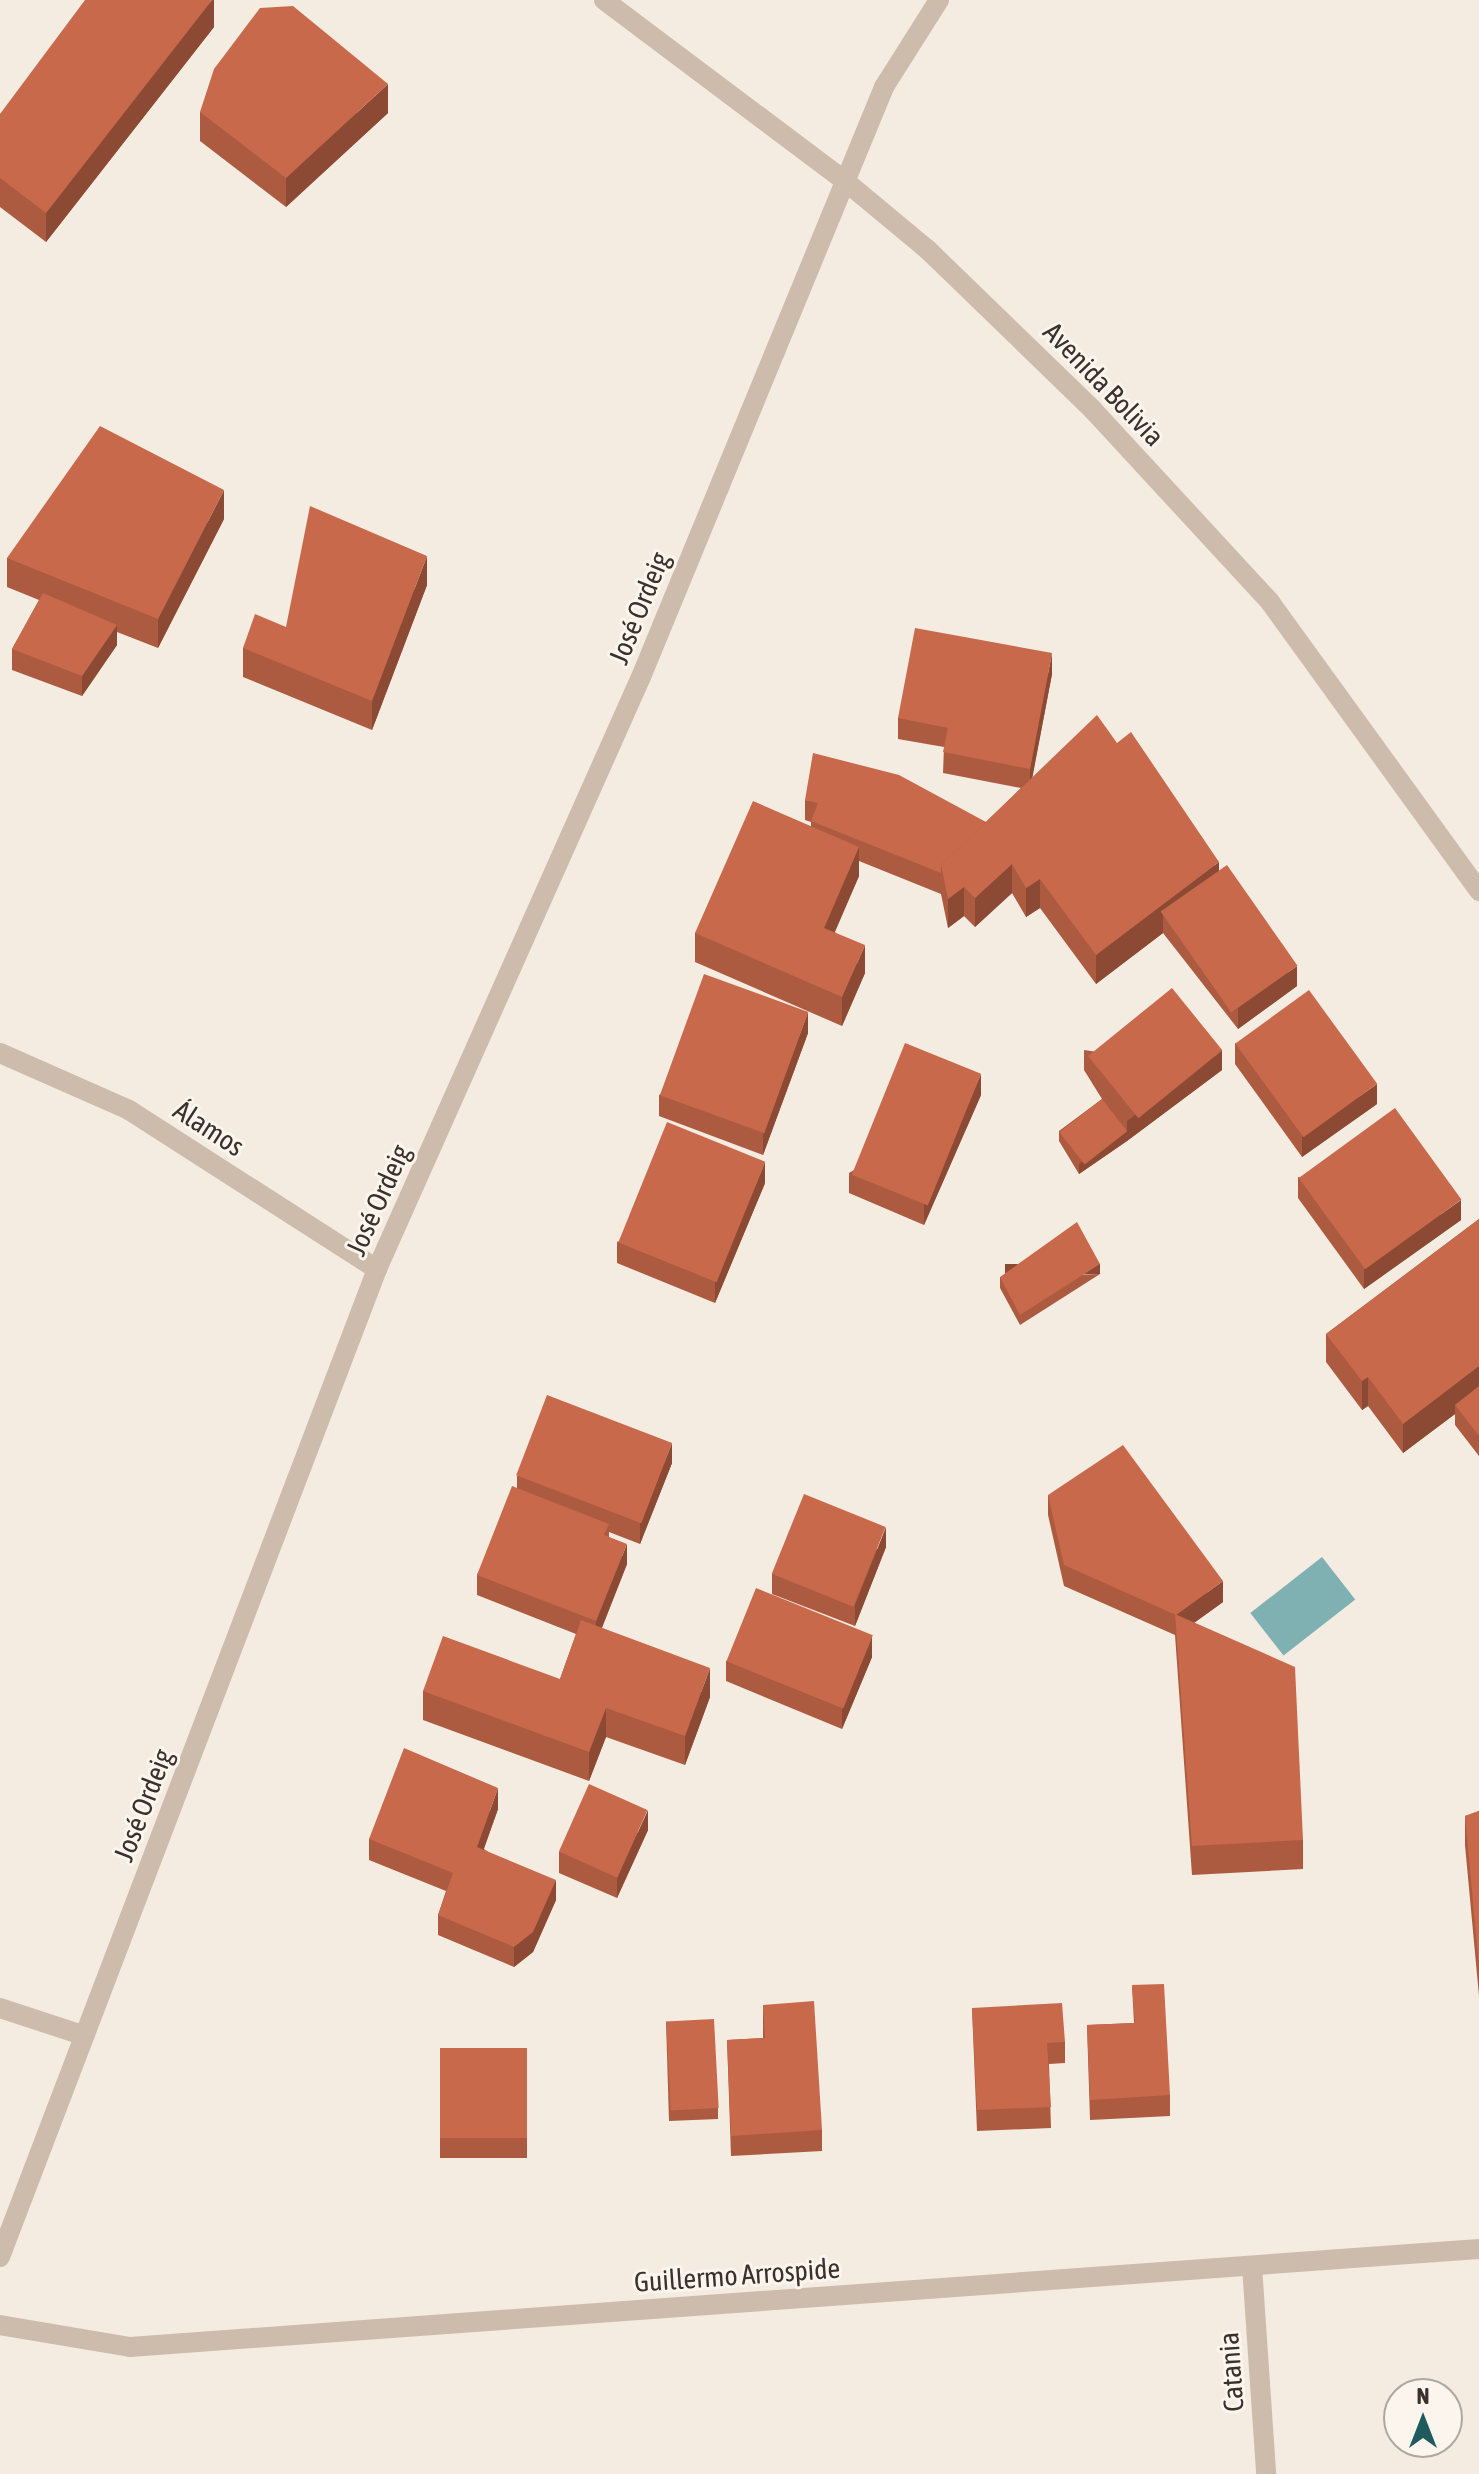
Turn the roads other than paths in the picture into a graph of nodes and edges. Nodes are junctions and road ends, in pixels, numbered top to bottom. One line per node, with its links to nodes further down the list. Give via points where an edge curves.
1 (604, 0): 3 (street, Avenida Bolivia)
2 (939, 0): 3 (street, José Ordeig, via 884,87)
3 (845, 181): 4 (street, Avenida Bolivia, via 927,249 1093,410 1270,602); 6 (street, José Ordeig, via 641,677)
4 (1479, 891)
5 (0, 1053): 6 (street, Álamos, via 129,1110)
6 (377, 1269): 8 (street, José Ordeig)
7 (0, 2008): 8 (street)
8 (85, 2036): 10 (street, José Ordeig)
9 (1479, 2249): 11 (street, Guillermo Arrospide)
10 (0, 2257)
11 (1252, 2266): 12 (street, Guillermo Arrospide, via 130,2347); 13 (street, Catania)
12 (0, 2325)
13 (1266, 2474)

